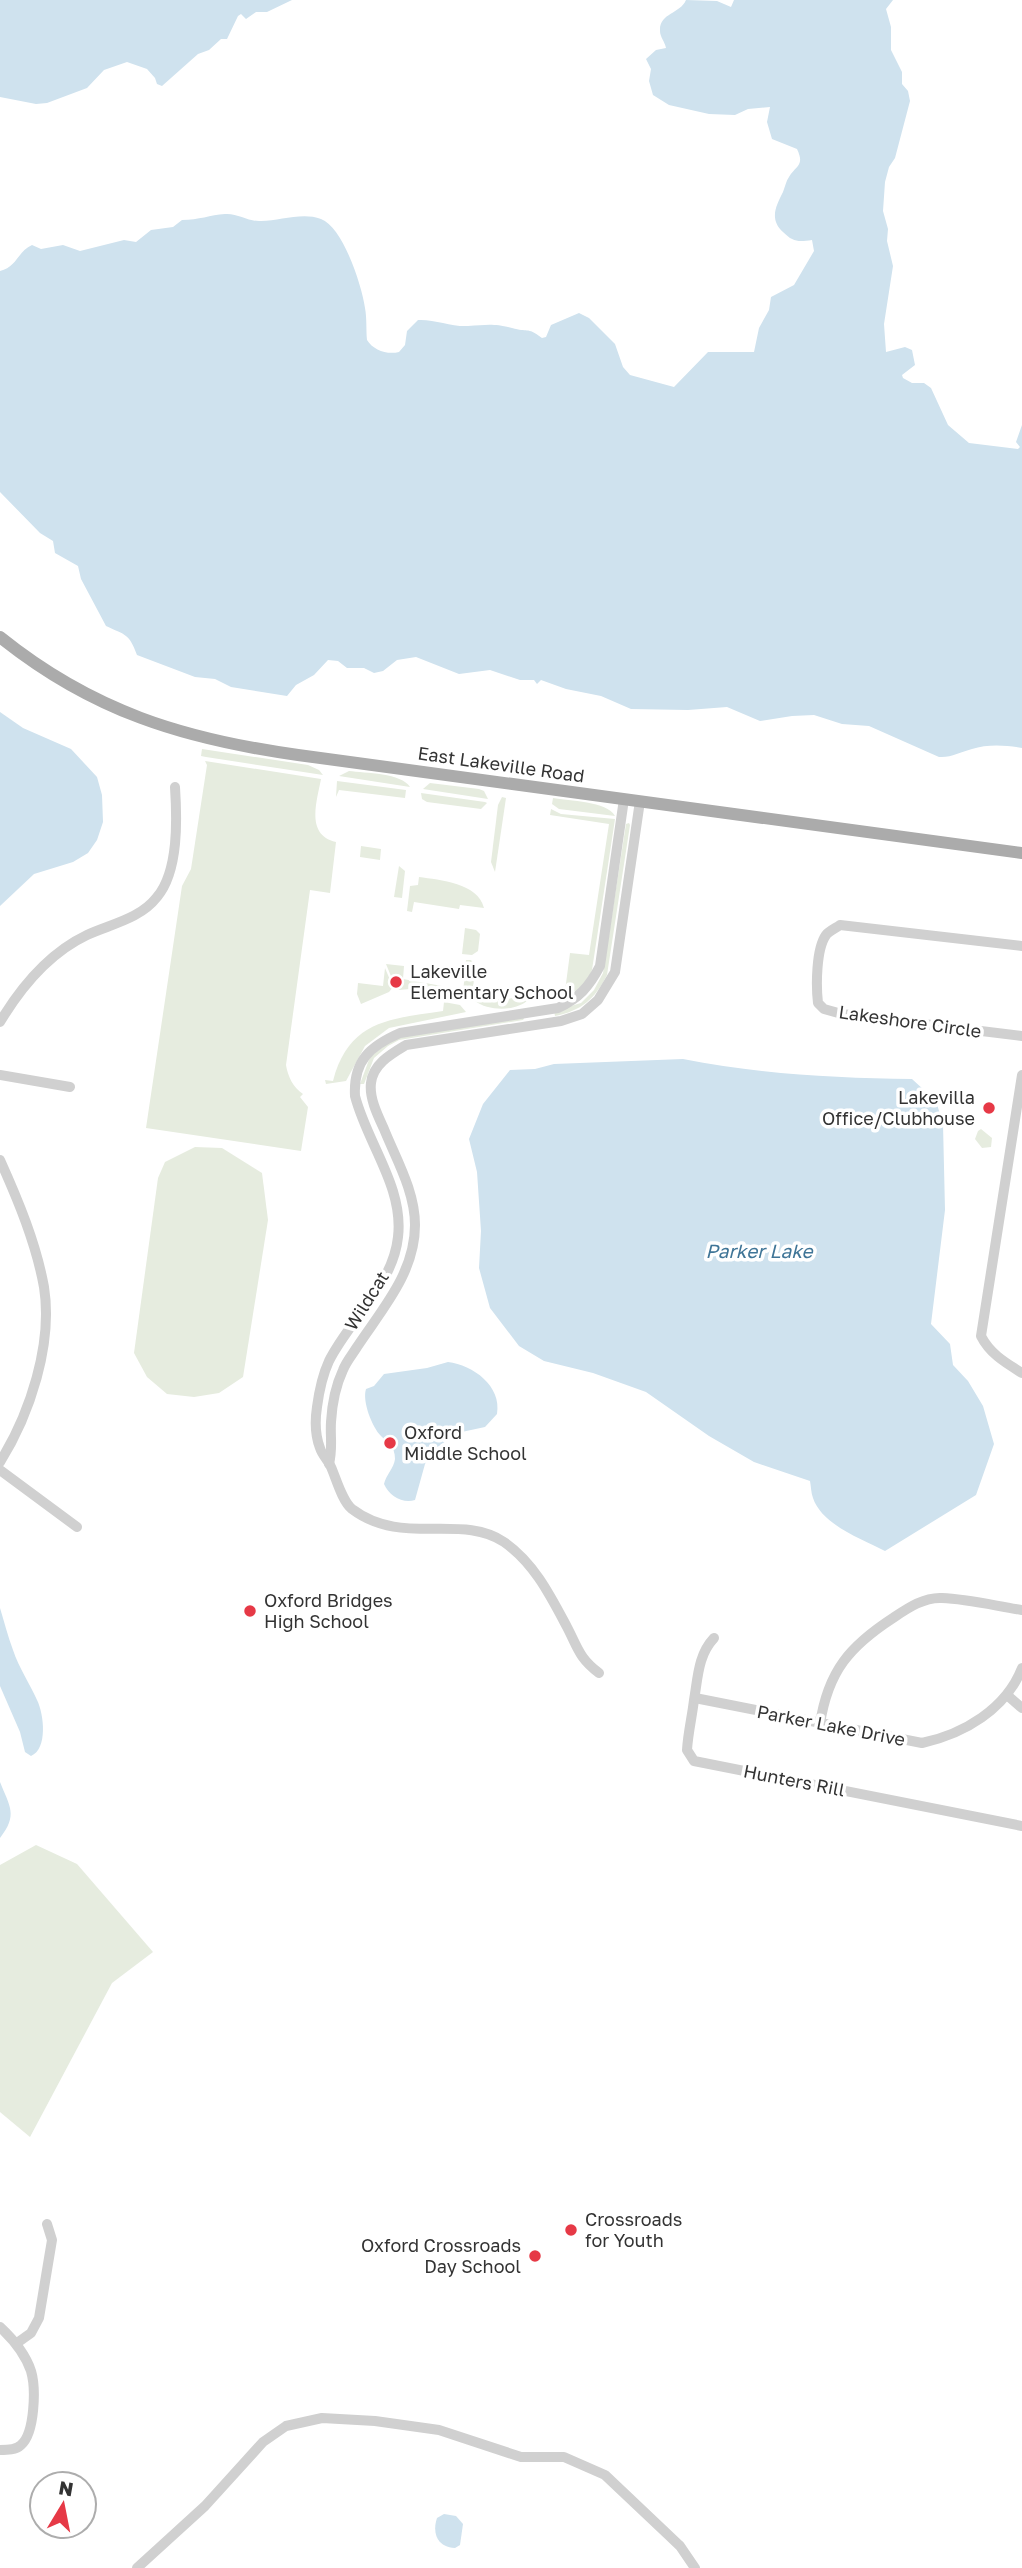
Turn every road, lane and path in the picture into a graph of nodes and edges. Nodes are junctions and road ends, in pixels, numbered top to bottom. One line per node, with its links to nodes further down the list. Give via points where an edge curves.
1 (0, 637): 3 (main road, East Lakeville Road, via 90,696 192,736 286,754)
2 (175, 787): 8 (street, via 174,845 159,895 140,913 84,936 39,969)
3 (624, 799): 4 (main road, East Lakeville Road); 7 (street, via 600,966 587,989 573,1001)
4 (640, 801): 5 (main road, East Lakeville Road); 9 (street, via 615,972 598,1000 582,1014)
5 (1022, 853)
6 (1022, 946): 10 (street, Lakeshore Circle, via 840,925 827,933 821,949 817,990 818,1003 824,1009 842,1014)
7 (540, 1012): 9 (street); 15 (street, via 400,1033 377,1043 354,1081)
8 (0, 1022)
9 (544, 1025): 14 (street, via 405,1045 377,1067)
10 (1022, 1037)
11 (0, 1075): 13 (street)
12 (1022, 1075): 16 (street)
13 (69, 1087)
14 (372, 1093): 15 (street); 20 (street, Wildcat, via 409,1190 415,1235 412,1257 394,1294 344,1368 333,1409)
15 (355, 1096): 20 (street, Wildcat, via 394,1194 399,1233 396,1252 380,1286 329,1361 319,1392 315,1422 320,1449)
16 (1017, 1136): 18 (street, via 981,1336 998,1357)
17 (0, 1160): 19 (street, via 23,1211 44,1288 44,1343 30,1401)
18 (1022, 1373)
19 (0, 1462)
20 (329, 1464): 26 (street, Wildcat, via 349,1508 379,1524 412,1530 472,1531 504,1542 542,1581 583,1662)
21 (0, 1470): 22 (street)
22 (77, 1527)
23 (1022, 1610): 30 (street, via 942,1598 908,1608 862,1639 846,1659 823,1700)
24 (714, 1637): 28 (street, Hunters Rill, via 700,1662)
25 (1022, 1668): 27 (street, Parker Lake Drive)
26 (599, 1673)
27 (1007, 1695): 29 (street); 30 (street, Parker Lake Drive, via 958,1733 922,1743)
28 (695, 1698): 30 (street, Parker Lake Drive); 31 (street, Hunters Rill, via 687,1750 694,1761)
29 (1022, 1708)
30 (820, 1724)
31 (1022, 1826)
32 (47, 2224): 34 (street, via 52,2239 39,2318 31,2333)
33 (0, 2327): 34 (street)
34 (17, 2343): 35 (street, via 31,2372 34,2404 30,2430 22,2445)
35 (0, 2450)
36 (137, 2568): 37 (street, via 205,2506 263,2442 286,2426 322,2418 439,2430 521,2457 564,2457 605,2475 680,2546)
37 (695, 2568)

